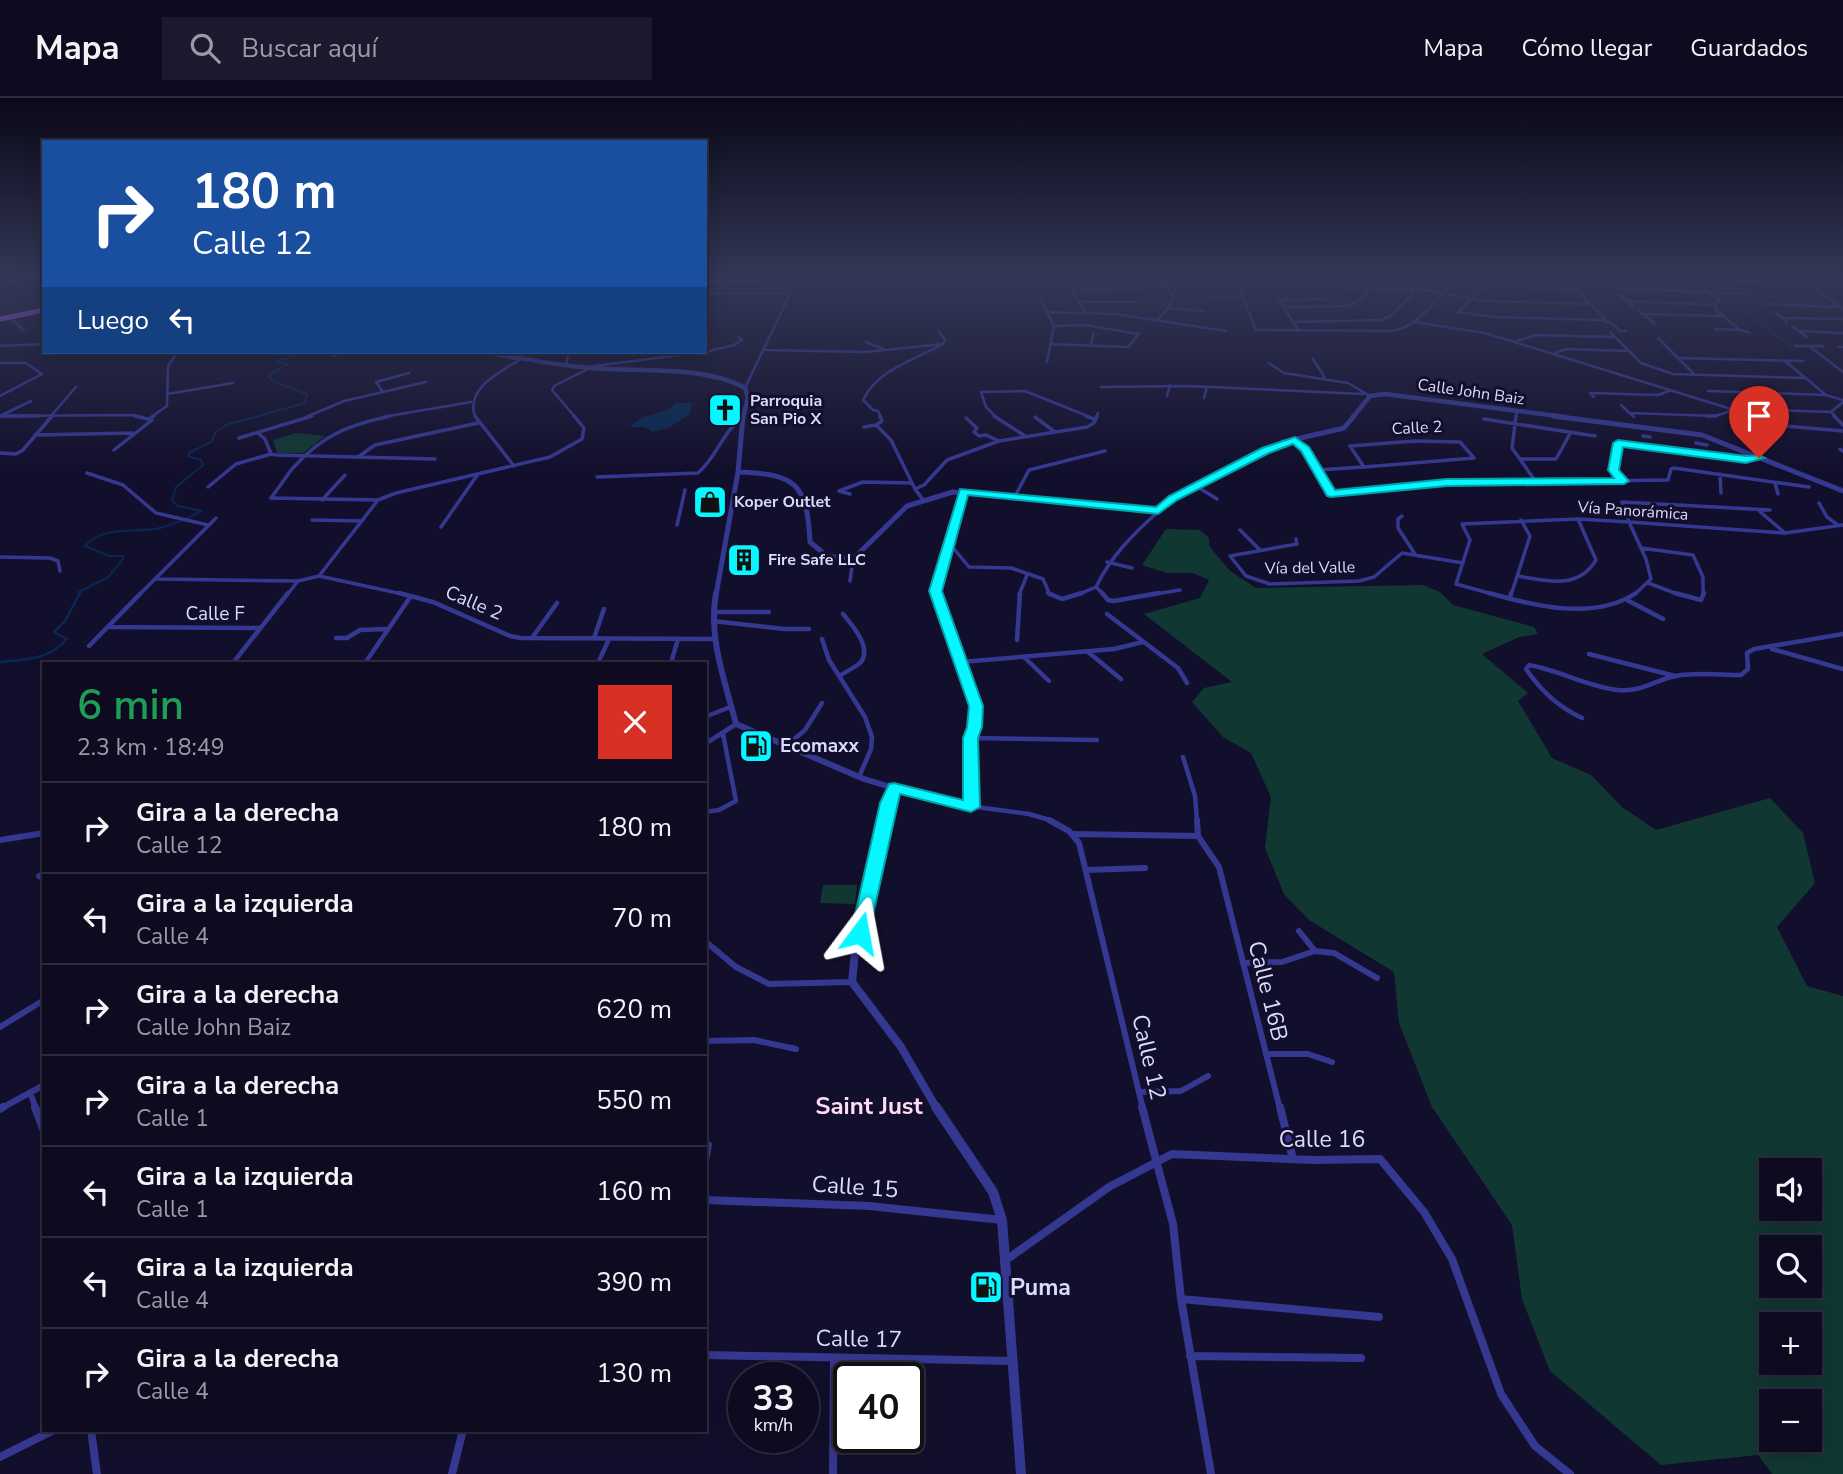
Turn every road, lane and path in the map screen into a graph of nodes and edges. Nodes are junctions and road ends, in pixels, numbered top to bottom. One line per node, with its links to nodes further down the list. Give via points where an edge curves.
1 (740, 341): 21 (street)
2 (768, 341): 19 (street)
3 (945, 341): 11 (street)
4 (1092, 341): 15 (street)
5 (1132, 341): 15 (street, via 1128,346)
6 (1618, 341): 20 (street)
7 (1661, 341): 30 (street)
8 (866, 342): 18 (street)
9 (1515, 342): 22 (street)
10 (42, 344): 14 (street)
11 (943, 344): 18 (street); 89 (street, via 880,376 866,390 865,404 881,415 882,421)
12 (1051, 344): 15 (street); 36 (street)
13 (1795, 345): 16 (street)
14 (0, 346)
15 (1091, 346)
16 (1809, 346): 17 (street); 41 (street)
17 (1823, 346)
18 (885, 349): 19 (street)
19 (764, 351): 52 (street)
20 (1628, 351): 22 (street, via 1566,349); 43 (street, via 1658,370)
21 (707, 352)
22 (1552, 353): 54 (street)
23 (177, 354): 58 (street, via 168,366)
24 (342, 354): 29 (street)
25 (491, 354): 31 (street)
26 (569, 354): 39 (street)
27 (640, 354): 33 (street)
28 (680, 354): 33 (street)
29 (334, 356)
30 (1679, 358): 34 (street); 43 (street)
31 (521, 359): 39 (street); 70 (street, via 484,383)
32 (1313, 359): 44 (street)
33 (641, 360): 40 (street)
34 (1785, 361): 35 (street); 45 (street)
35 (1802, 361)
36 (1047, 362)
37 (0, 363): 61 (street, via 26,363 42,374)
38 (1269, 363): 44 (street, via 1284,373)
39 (566, 364): 40 (street)
40 (588, 368): 52 (street, via 707,375); 117 (street, via 552,390 584,428 582,439 550,457)
41 (1843, 372)
42 (409, 373): 57 (street, via 376,382)
43 (1694, 374): 45 (street)
44 (1325, 378): 59 (street, via 1348,383)
45 (1805, 378): 60 (street)
46 (426, 382): 57 (street)
47 (233, 383): 58 (street)
48 (1171, 386): 50 (street); 51 (street); 62 (street)
49 (76, 387): 79 (street)
50 (1101, 387)
51 (1208, 387): 53 (street); 66 (street)
52 (745, 388): 80 (street, via 748,398)
53 (1242, 389): 55 (street); 63 (street)
54 (1671, 390): 65 (street, via 1658,395 1590,393); 72 (street)
55 (1275, 391): 59 (street); 67 (street)
56 (1708, 391): 60 (street)
57 (383, 392): 96 (street, via 344,401)
58 (167, 394): 84 (street, via 165,409)
59 (1363, 394): 64 (street)
60 (1826, 394): 69 (street)
61 (0, 396)
62 (1167, 396)
63 (1241, 396)
64 (1370, 396): 74 (street, Calle John Baiz, via 1397,394); 102 (street, via 1344,428)
65 (1594, 397)
66 (1204, 398)
67 (1279, 398)
68 (31, 401): 78 (street)
69 (1843, 401): 75 (street)
70 (471, 402): 88 (street); 112 (street, via 368,422 318,442)
71 (1621, 405): 77 (street)
72 (1734, 410): 77 (street, via 1716,416); 92 (street, via 1798,429)
73 (1771, 410): 75 (street)
74 (1517, 411): 87 (street); 114 (street, Calle John Baiz, via 1702,435)
75 (1831, 412): 90 (street)
76 (1098, 413): 85 (street)
77 (1630, 413): 82 (street)
78 (0, 416): 79 (street)
79 (52, 416): 84 (street); 97 (street)
80 (743, 417): 120 (street); 125 (street, via 736,420 709,465 698,473)
81 (1035, 417): 93 (street)
82 (1634, 417)
83 (966, 418): 103 (street, via 979,436)
84 (149, 419): 107 (street, via 152,422)
85 (1094, 419): 93 (street, via 1087,427); 98 (street, via 1025,391 981,392 989,412)
86 (1484, 419): 87 (street)
87 (1515, 422): 94 (street); 116 (street, via 1512,448)
88 (478, 423): 113 (street, via 375,445); 117 (street)
89 (876, 425): 91 (street); 128 (street, via 891,440)
90 (1843, 425)
91 (863, 428)
92 (1843, 431)
93 (1055, 432): 98 (street)
94 (1571, 432): 99 (street); 116 (street, via 1556,459)
95 (132, 433): 97 (street)
96 (258, 433): 101 (street); 110 (street)
97 (35, 435): 109 (street, via 16,454)
98 (1025, 436): 103 (street)
99 (1595, 436)
100 (1647, 437): 106 (street)
101 (239, 438)
102 (1295, 440): 119 (street); 131 (street)
103 (999, 441): 133 (street, via 947,460)
104 (1699, 443): 105 (street); 111 (street)
105 (1707, 444)
106 (1649, 447): 111 (street); 126 (street, via 1618,443 1613,470)
107 (114, 450)
108 (1105, 451): 140 (street, via 1029,470)
109 (0, 453)
110 (271, 454): 112 (street); 130 (street, via 237,462)
111 (1704, 454): 114 (street)
112 (303, 456): 113 (street); 142 (street, via 271,498)
113 (358, 457): 115 (street)
114 (1759, 458): 135 (street, Calle John Baiz)
115 (435, 459)
116 (1520, 460): 127 (street)
117 (514, 466): 122 (street)
118 (1363, 467): 118 (street, Calle 2, via 1472,460 1474,458 1460,442 1452,440 1350,446); 119 (street, Calle 2)
119 (1317, 470): 127 (street, via 1331,494 1447,483)
120 (738, 472): 168 (street, via 788,478 808,507 810,542 827,556); 187 (street)
121 (87, 473): 158 (street, via 123,485 156,513)
122 (478, 474): 143 (street); 159 (street)
123 (1720, 474): 126 (street, via 1674,468 1668,480); 129 (street); 137 (street)
124 (345, 475): 142 (street)
125 (597, 477)
126 (1624, 481): 127 (street)
127 (1536, 482)
128 (912, 483): 133 (street); 138 (street, via 852,483 839,491)
129 (1775, 483): 132 (street); 139 (street)
130 (208, 486)
131 (1196, 486): 141 (street); 148 (street)
132 (1809, 487)
133 (915, 489): 144 (street)
134 (685, 490): 156 (street)
135 (1843, 491)
136 (964, 492): 140 (street); 144 (street); 163 (street)
137 (1721, 493)
138 (850, 494)
139 (1778, 494)
140 (1015, 496): 148 (street)
141 (1217, 499)
142 (323, 500): 143 (street)
143 (378, 500): 154 (street)
144 (924, 501): 168 (street, via 901,510)
145 (1819, 503): 157 (street, via 1827,517)
146 (1758, 510): 147 (street); 155 (street, via 1622,502); 161 (street)
147 (1770, 510)
148 (1158, 511): 169 (street)
149 (1402, 516): 166 (street, via 1398,528)
150 (216, 518): 158 (street)
151 (1578, 519): 153 (street, Vía Panorámica); 155 (street, Vía Panorámica); 175 (street, via 1596,560 1591,573 1559,581)
152 (312, 520): 154 (street)
153 (1521, 520): 170 (street, Vía Panorámica, via 1462,524 1470,540); 175 (street, via 1530,536)
154 (362, 521): 174 (street)
155 (1628, 523): 161 (street, Vía Panorámica); 164 (street)
156 (677, 525)
157 (1841, 525): 161 (street, Vía Panorámica)
158 (208, 526): 176 (street)
159 (441, 527)
160 (1240, 530): 165 (street)
161 (1785, 533)
162 (1296, 539): 165 (street, Vía del Valle, via 1297,544)
163 (948, 548): 173 (street, via 969,567 1011,568); 216 (street, via 935,591)
164 (1641, 548): 179 (street, via 1649,565); 179 (street, via 1693,555 1704,576 1705,590 1700,600 1690,599)
165 (1260, 550): 166 (street, Vía del Valle, via 1230,556 1247,576 1270,584 1359,581 1374,577 1402,553)
166 (1415, 554): 170 (street)
167 (0, 557): 172 (street, via 50,558 58,561)
168 (853, 559): 178 (street)
169 (1107, 562): 171 (street); 180 (street)
170 (1463, 563): 183 (street, via 1456,584)
171 (1132, 568)
172 (60, 571)
173 (1027, 575): 180 (street, via 1043,579 1047,591 1057,598); 205 (street, via 1020,593)
174 (319, 576): 177 (street); 182 (street, Calle 2)
175 (1518, 576): 183 (street)
176 (157, 579): 177 (street); 193 (street)
177 (298, 581): 194 (street, Calle F)
178 (850, 581)
179 (1648, 583): 184 (street)
180 (1096, 587): 181 (street, via 1114,601)
181 (1181, 590)
182 (411, 596): 195 (street); 199 (street, Calle 2, via 510,636)
183 (1510, 598): 184 (street, via 1572,608)
184 (1627, 600): 191 (street)
185 (557, 603): 199 (street)
186 (604, 609): 200 (street)
187 (713, 612): 188 (street); 192 (street)
188 (769, 612)
189 (843, 614): 219 (street, via 860,635 863,656 862,662)
190 (1107, 614): 206 (street)
191 (1663, 620)
192 (713, 621): 196 (street); 203 (street)
193 (109, 627): 194 (street, Calle F); 207 (street)
194 (259, 628): 212 (street)
195 (387, 629): 198 (street, via 360,630); 213 (street)
196 (809, 629)
197 (1843, 635): 208 (street)
198 (336, 638)
199 (532, 638): 200 (street, Calle 2)
200 (594, 638): 201 (street, Calle 2)
201 (609, 639): 202 (street, Calle 2); 214 (street)
202 (678, 639): 203 (street, Calle 2); 215 (street)
203 (714, 639): 225 (street)
204 (822, 639): 219 (street, via 829,660)
205 (1017, 640)
206 (1143, 642): 209 (street); 223 (street, via 1177,667)
207 (89, 646)
208 (1769, 648): 217 (street); 220 (street, via 1747,653 1748,669 1741,675)
209 (1087, 651): 211 (street); 218 (street)
210 (1589, 654): 220 (street)
211 (1025, 658): 216 (street); 222 (street)
212 (234, 662)
213 (366, 662)
214 (598, 662)
215 (671, 662)
216 (961, 662): 230 (street, via 976,706)
217 (1843, 669)
218 (1113, 673): 221 (street)
219 (841, 675): 235 (street, via 873,737)
220 (1675, 676): 227 (street, via 1647,688 1619,690 1529,665 1526,669 1550,699)
221 (1121, 679)
222 (1049, 681)
223 (1187, 682)
224 (822, 702): 233 (street, via 804,730)
225 (730, 707): 226 (street); 228 (street)
226 (707, 716)
227 (1582, 718)
228 (736, 724): 229 (street); 233 (street)
229 (723, 734): 232 (street); 238 (street, via 736,801)
230 (971, 738): 231 (street); 237 (street)
231 (1097, 740)
232 (707, 743)
233 (785, 747): 235 (street)
234 (1183, 757): 241 (street, via 1195,796)
235 (859, 777): 236 (street)
236 (894, 788): 237 (street); 250 (street)
237 (971, 807): 240 (street, via 1040,815)
238 (707, 812)
239 (42, 833): 242 (street)
240 (1073, 834): 241 (street); 244 (street, Calle 12)
241 (1198, 836): 248 (street, Calle 16B, via 1219,867)
242 (0, 840)
243 (1145, 868): 244 (street)
244 (1087, 870): 260 (street, Calle 12)
245 (1299, 931): 247 (street)
246 (707, 943): 250 (street, via 736,967 769,984)
247 (1315, 951): 248 (street, via 1282,962); 249 (street, via 1334,953)
248 (1243, 963): 255 (street, Calle 16B)
249 (1377, 978)
250 (852, 982): 268 (street, via 974,1160 993,1192)
251 (42, 1001): 252 (street)
252 (0, 1027)
253 (707, 1041): 254 (street, via 754,1040)
254 (796, 1049)
255 (1266, 1054): 256 (street, via 1308,1054); 265 (street, Calle 16B)
256 (1332, 1062)
257 (1208, 1076): 260 (street, via 1181,1091)
258 (42, 1085): 259 (street)
259 (30, 1092): 261 (street); 262 (street)
260 (1139, 1092): 266 (street, Calle 12)
261 (0, 1109)
262 (42, 1125)
263 (708, 1145): 264 (street)
264 (707, 1150)
265 (1293, 1159): 266 (street, Calle 16, via 1172,1154); 286 (street, Calle 16, via 1374,1158 1385,1163 1424,1212 1452,1259 1501,1394 1535,1446)
266 (1155, 1160): 269 (street, Calle 16); 270 (street, Calle 12, via 1173,1224)
267 (707, 1200): 268 (street, Calle 15, via 869,1206)
268 (1002, 1220): 269 (street)
269 (1006, 1260): 276 (street)
270 (1181, 1299): 271 (street); 273 (street, Calle 12)
271 (1379, 1317)
272 (707, 1355): 274 (street, Calle 17)
273 (1190, 1356): 275 (street); 285 (street, Calle 12)
274 (834, 1358): 276 (street, Calle 17); 283 (street)
275 (1361, 1358)
276 (1012, 1360): 284 (street)
277 (50, 1432): 280 (street)
278 (91, 1432): 281 (street)
279 (462, 1432): 282 (street)
280 (0, 1457)
281 (97, 1474)
282 (452, 1474)
283 (833, 1474)
284 (1021, 1474)
285 (1211, 1474)
286 (1570, 1474)

